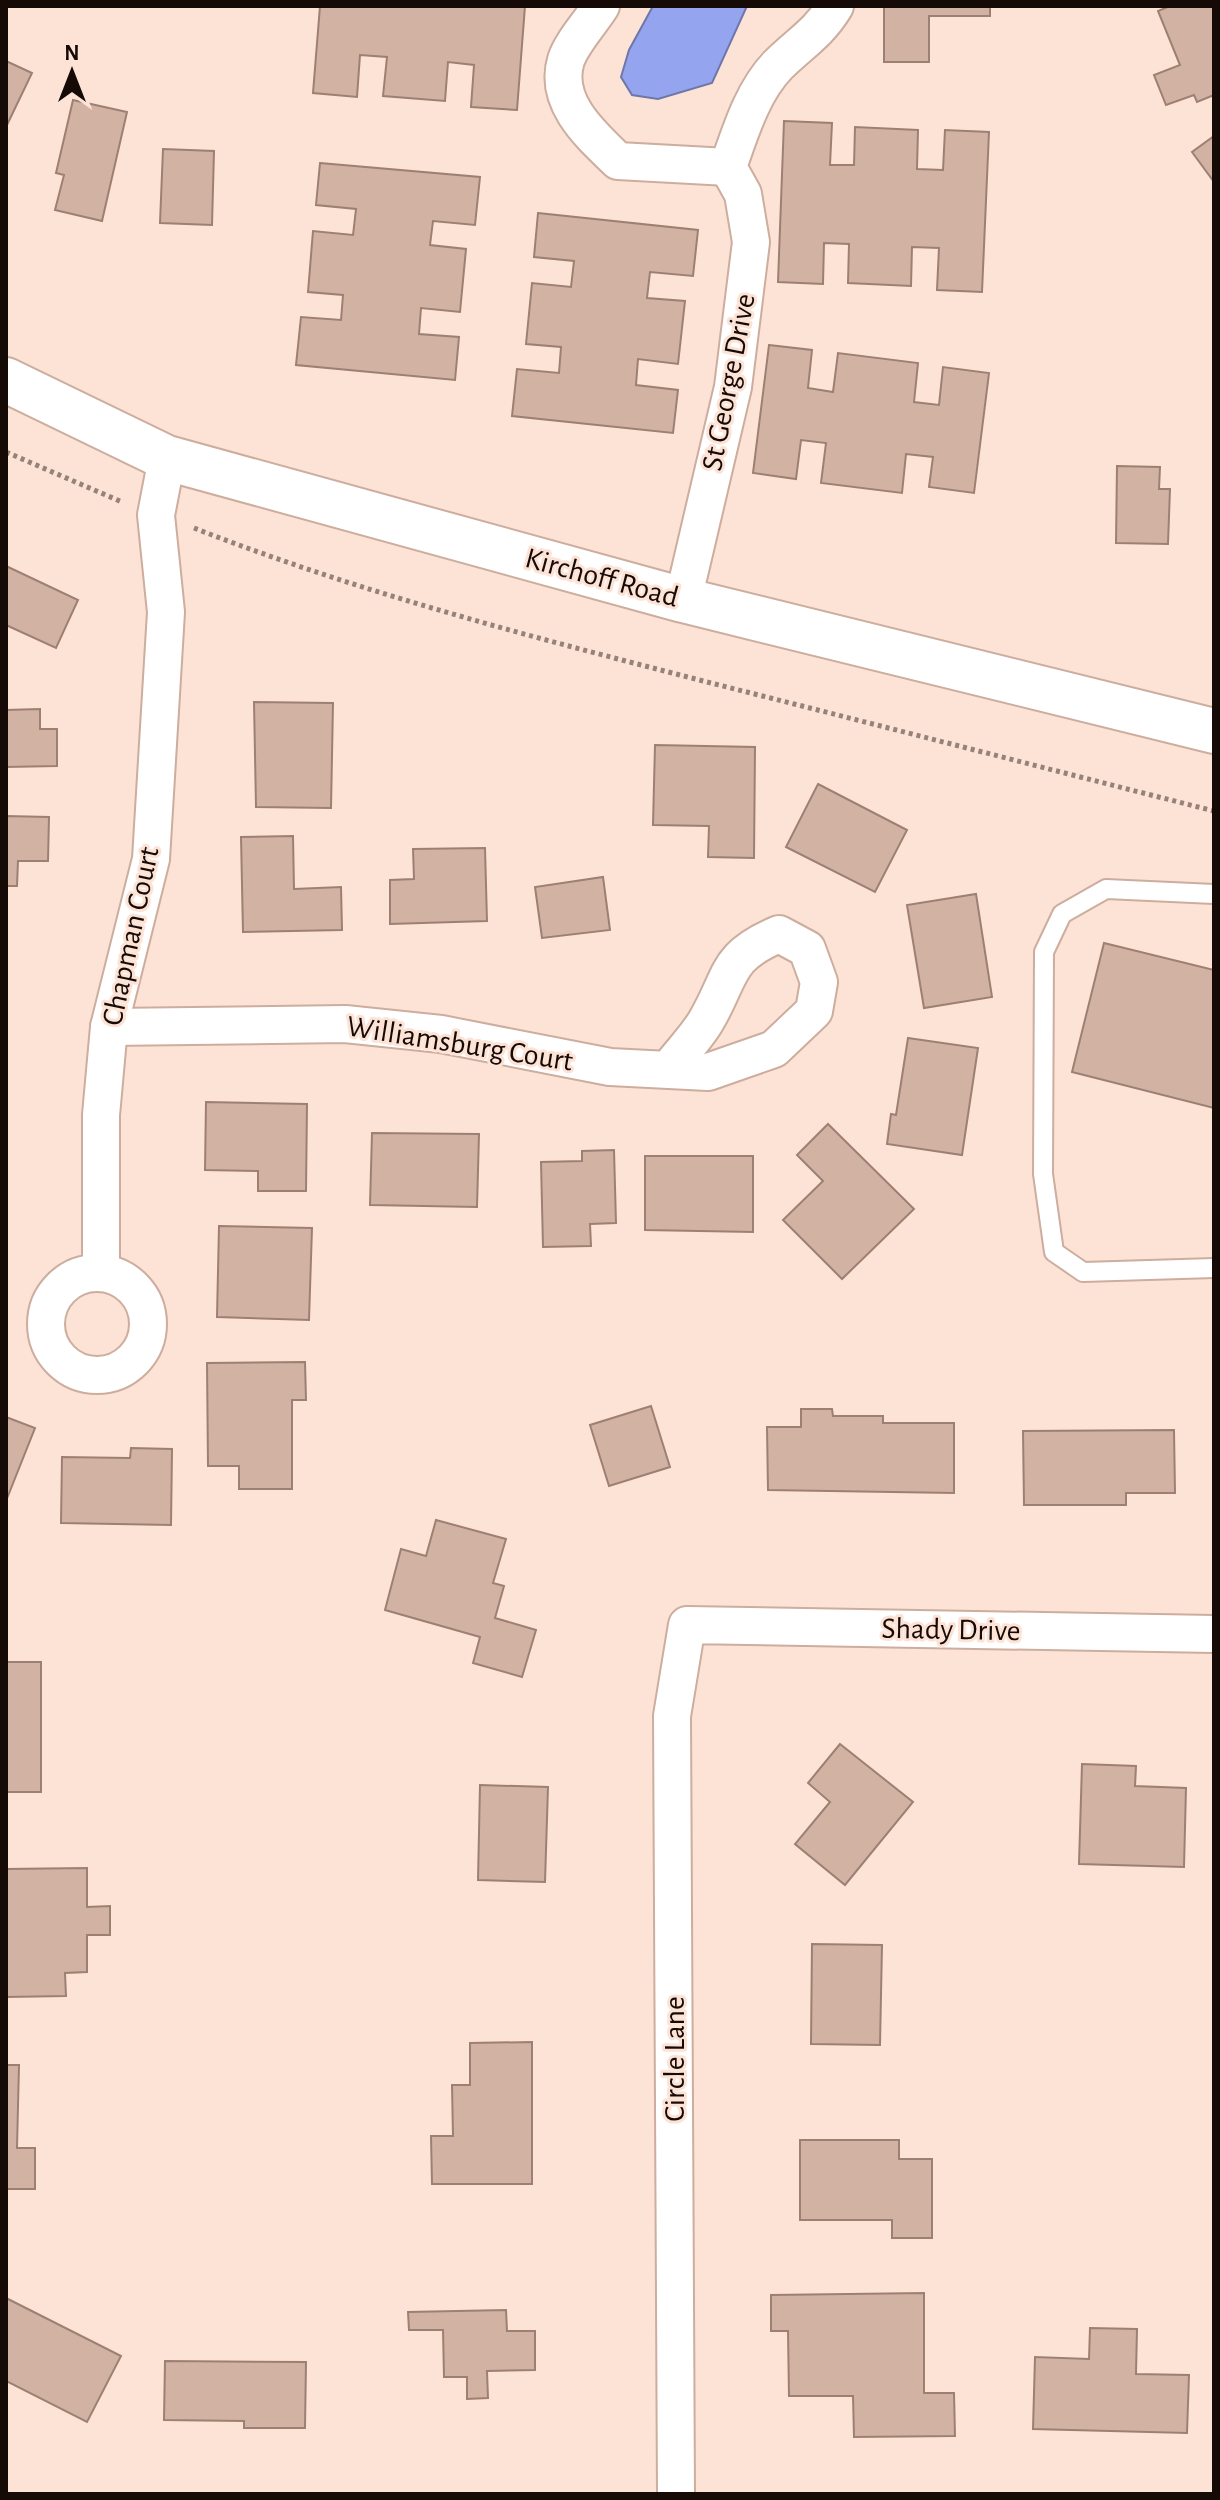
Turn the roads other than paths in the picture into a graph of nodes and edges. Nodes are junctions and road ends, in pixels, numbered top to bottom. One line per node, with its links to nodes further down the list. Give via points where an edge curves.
1 (601, 6): 3 (street, via 566,60 566,97 585,129 618,161)
2 (835, 6): 3 (street, via 820,30 777,66 749,109)
3 (728, 167): 6 (street, St George Drive, via 743,194 751,242 733,387)
4 (6, 380): 5 (main road, Kirchoff Road)
5 (167, 458): 6 (main road, Kirchoff Road); 9 (street, Chapman Court, via 156,515 166,612 151,859)
6 (683, 600): 7 (main road, Kirchoff Road)
7 (1214, 731)
8 (1214, 894): 11 (lane, via 1106,889 1062,914 1044,952 1043,1174 1054,1252 1083,1272)
9 (109, 1027): 10 (street, Williamsburg Court, via 345,1024 441,1034 610,1067); 12 (street, Chapman Court, via 101,1115)
10 (668, 1070)
11 (1214, 1268)
12 (101, 1273)
13 (687, 1625): 14 (street, Shady Drive); 15 (street, Circle Lane, via 672,1716)
14 (1214, 1634)
15 (676, 2494)

